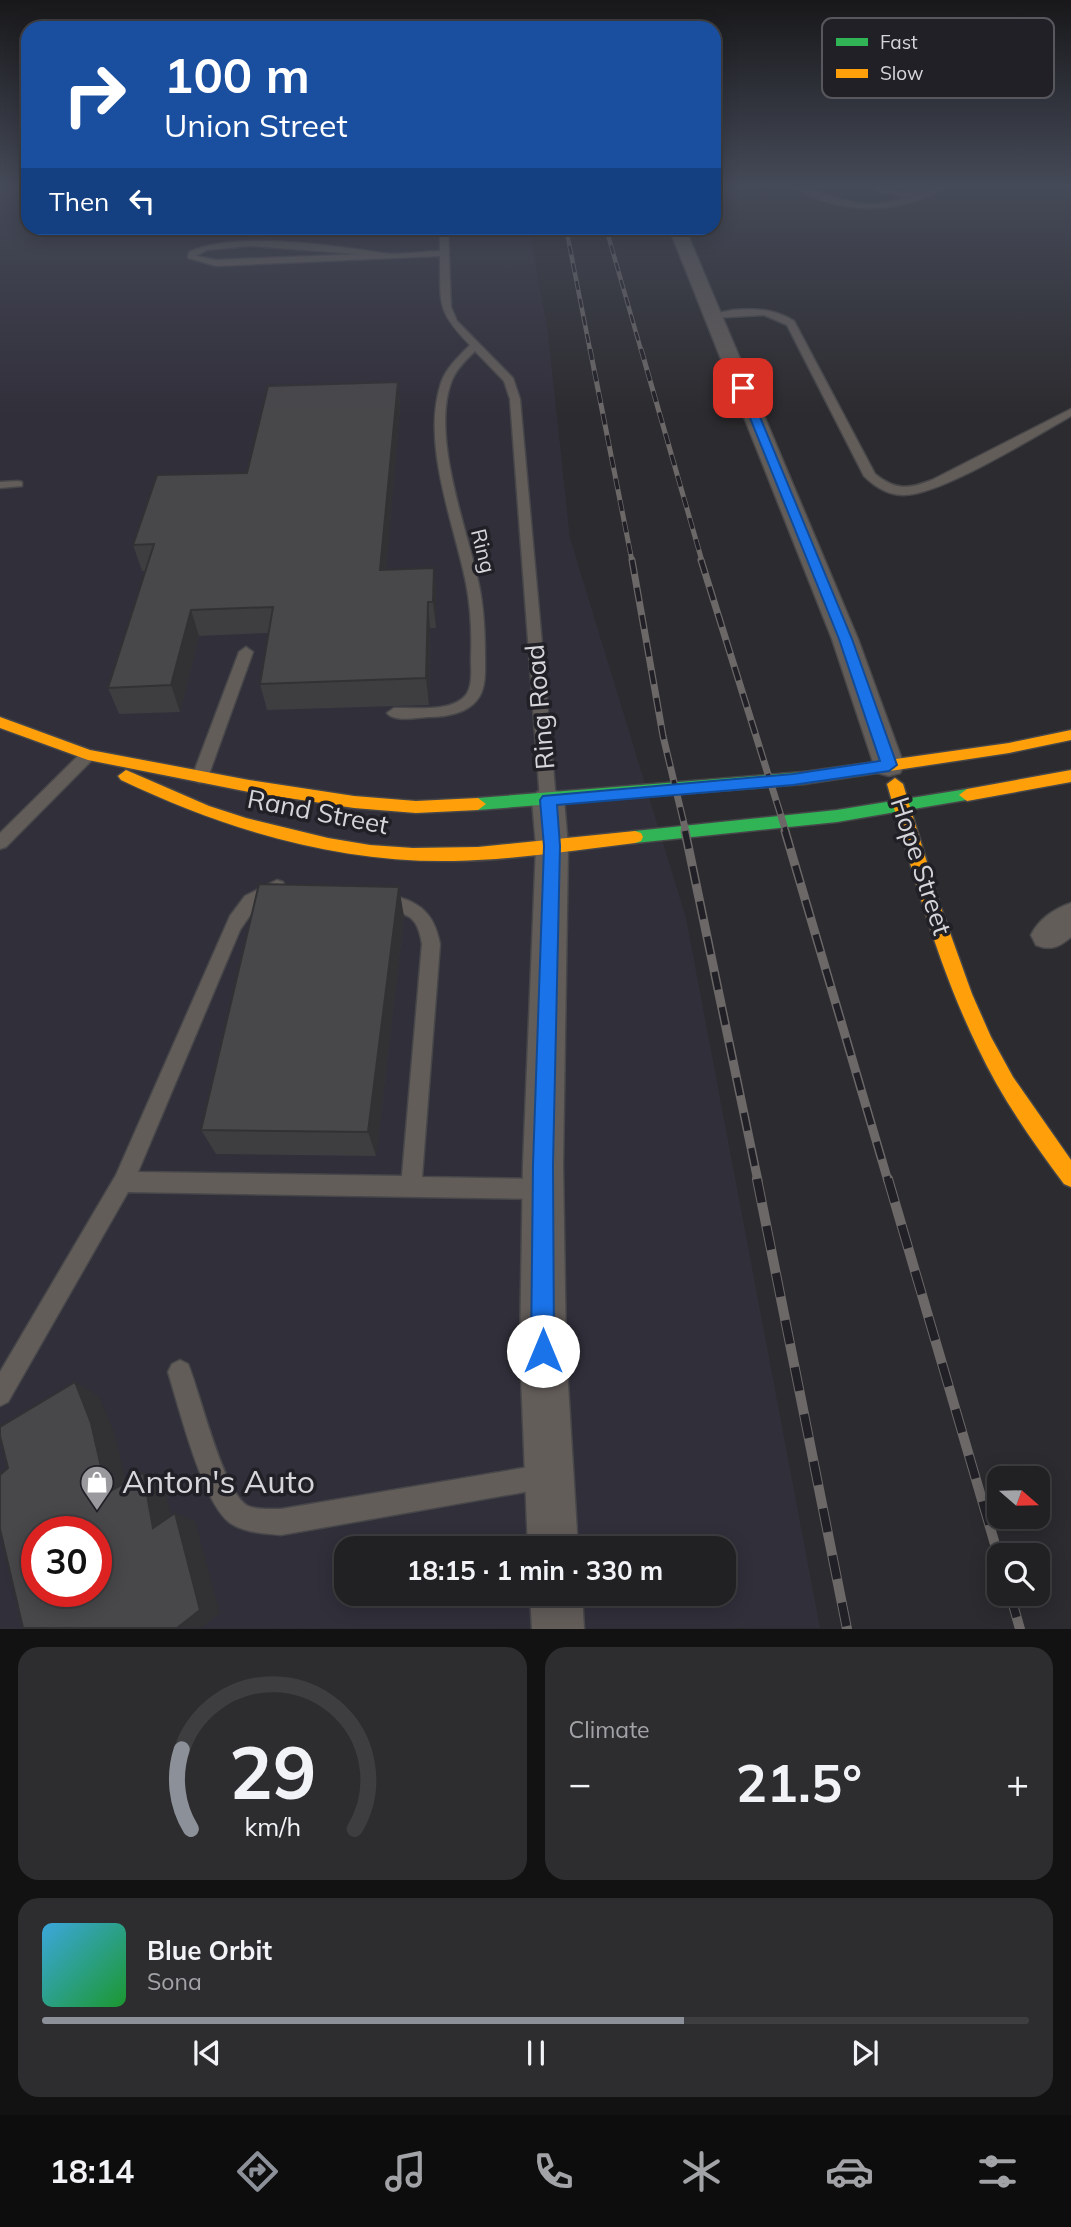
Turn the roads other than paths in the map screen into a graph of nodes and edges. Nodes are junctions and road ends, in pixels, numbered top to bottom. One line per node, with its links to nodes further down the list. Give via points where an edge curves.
1 (210, 262): 2 (lane)
2 (234, 262)
3 (444, 262): 6 (lane, Ring Road, via 446,307 453,322)
4 (691, 262): 5 (street, Hope Street)
5 (713, 315): 7 (lane, via 767,312 791,323 870,476 888,490 905,492 931,484); 15 (street, Hope Street, via 845,639)
6 (477, 345): 11 (lane, Ring, via 446,381 441,404 452,501 472,583 479,645 477,684 471,697 459,706); 18 (lane, Ring Road, via 509,380 515,399)
7 (1071, 412)
8 (18, 484): 9 (lane)
9 (0, 485)
10 (246, 652): 17 (lane)
11 (394, 713)
12 (0, 722): 14 (street, Rand Street)
13 (1071, 735): 15 (street, Rand Street)
14 (88, 755): 17 (street, Rand Street); 20 (lane); 21 (street, Rand Street, via 150,789 280,835 399,853 455,855)
15 (889, 765): 18 (street, Rand Street, via 793,780); 19 (street, Hope Street)
16 (1071, 776): 19 (street, Rand Street)
17 (201, 777): 18 (street, Rand Street, via 354,802 416,807)
18 (548, 800): 21 (street, Ring Road)
19 (902, 807): 21 (street, Rand Street); 24 (street, Hope Street, via 974,1021 1000,1074)
20 (0, 843)
21 (552, 846): 27 (street, Ring Road)
22 (291, 888): 25 (lane, via 279,886 256,894 244,905)
23 (366, 898): 26 (lane, via 404,904 421,913 432,932)
24 (1071, 1177)
25 (123, 1182): 26 (lane); 29 (lane)
26 (411, 1186): 27 (lane)
27 (543, 1189): 30 (street, Ring Road)
28 (180, 1372): 30 (lane, via 222,1496 238,1513 260,1521)
29 (0, 1394)
30 (549, 1476): 31 (street, Ring Road)
31 (552, 1536)
32 (557, 1606): 33 (street)
33 (558, 1629)

